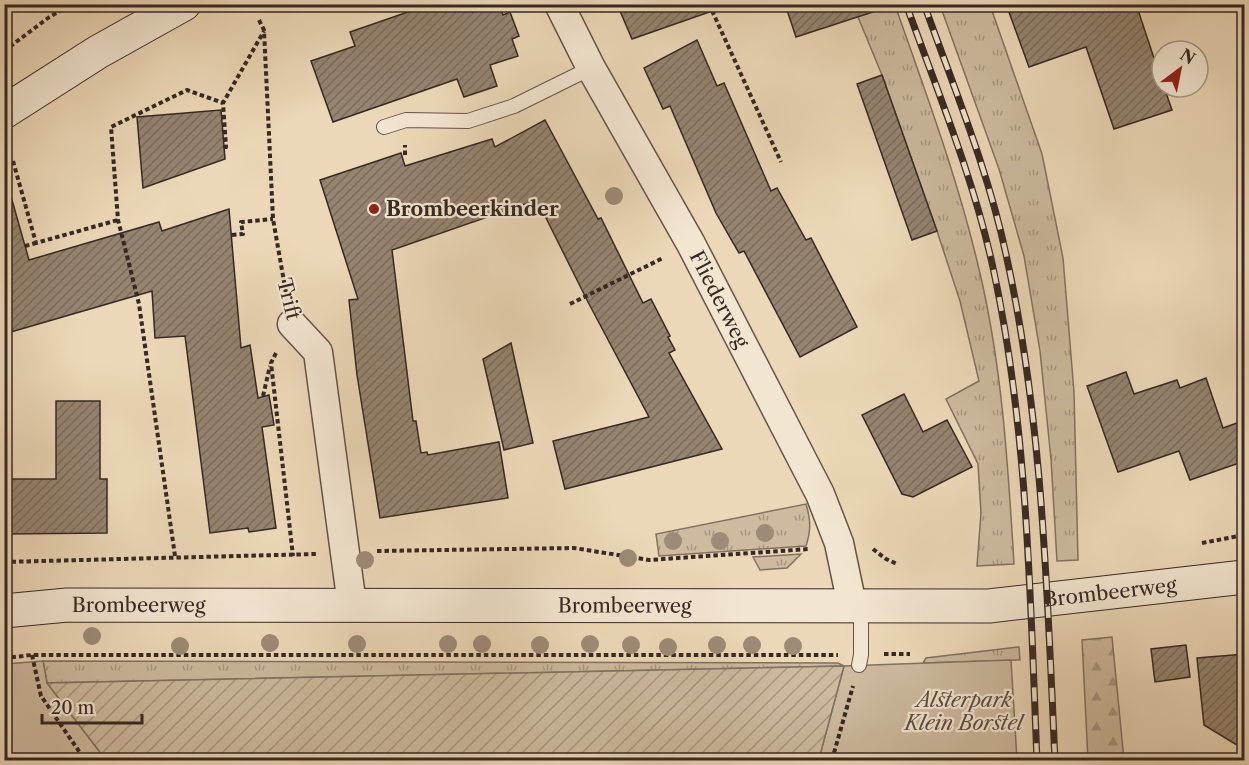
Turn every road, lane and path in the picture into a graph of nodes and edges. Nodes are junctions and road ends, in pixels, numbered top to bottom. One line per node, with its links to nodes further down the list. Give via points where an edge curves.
1 (71, 4): 7 (path)
2 (184, 4): 10 (main road, via 98,52)
3 (559, 4): 8 (street, Fliederweg)
4 (710, 4): 14 (path)
5 (260, 20): 6 (path, Trift)
6 (264, 30): 9 (path); 15 (path, Trift)
7 (4, 51)
8 (591, 68): 11 (lane, via 514,106 468,121 406,120); 19 (street, Fliederweg)
9 (223, 103): 12 (path); 16 (path, via 188,90 111,127)
10 (4, 112)
11 (384, 127)
12 (224, 146)
13 (13, 161): 18 (path)
14 (781, 162)
15 (273, 219): 17 (path, via 241,222 243,234); 22 (path, Trift)
16 (118, 220): 18 (path); 30 (path, via 139,304)
17 (232, 235)
18 (36, 243): 20 (path)
19 (691, 244): 21 (path); 36 (street, Fliederweg, via 820,494)
20 (25, 246)
21 (570, 304)
22 (292, 324): 23 (path); 29 (street, Trift, via 318,352)
23 (271, 363): 24 (path); 31 (path)
24 (263, 396)
25 (1245, 535): 26 (path)
26 (1202, 543)
27 (870, 545): 33 (path)
28 (804, 550): 29 (path, via 649,560 574,548)
29 (346, 551): 31 (path); 35 (street, Trift)
30 (175, 556): 31 (path); 32 (path)
31 (293, 556)
32 (4, 562)
33 (897, 564)
34 (1245, 577): 36 (main road, Brombeerweg, via 989,606)
35 (352, 605): 36 (main road, Brombeerweg); 37 (main road, Brombeerweg, via 68,605)
36 (857, 605): 41 (lane)
37 (4, 610)
38 (910, 654): 41 (path)
39 (32, 655): 40 (path); 41 (path); 43 (path, via 41,696)
40 (6, 657): 42 (path)
41 (860, 660): 44 (path)
42 (4, 676)
43 (85, 760)
44 (832, 760)

